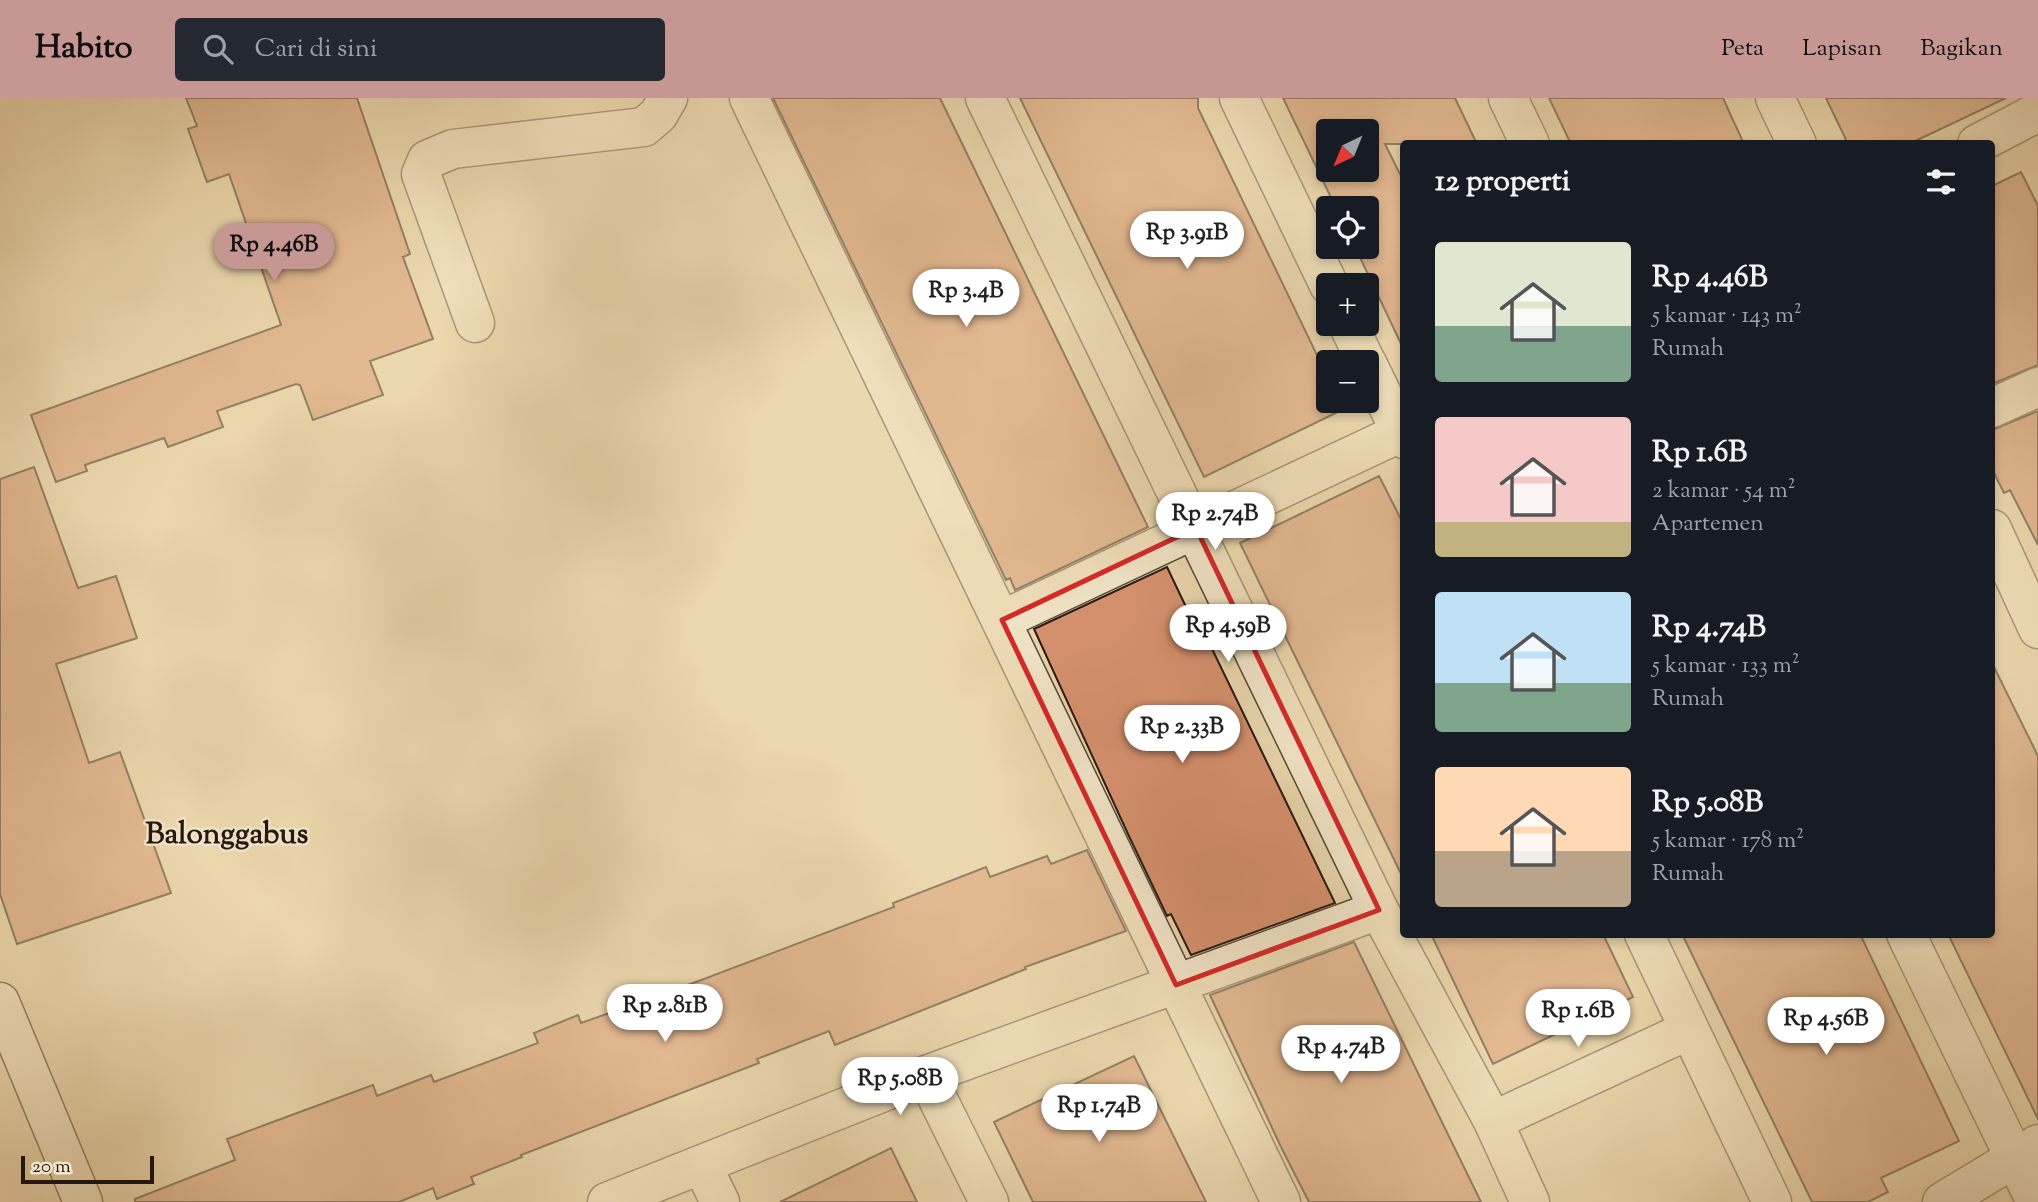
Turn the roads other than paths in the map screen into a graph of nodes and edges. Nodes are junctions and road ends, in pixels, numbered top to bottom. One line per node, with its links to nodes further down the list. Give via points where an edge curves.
1 (668, 98): 12 (street, via 659,116 644,127 453,149 427,160 421,174)
2 (749, 98): 20 (street)
3 (985, 98): 18 (street)
4 (1239, 98): 11 (street)
5 (1508, 98): 8 (street)
6 (1775, 98): 9 (street)
7 (2038, 113): 10 (street)
8 (1528, 140)
9 (1795, 140)
10 (1985, 140)
11 (1323, 273)
12 (475, 323)
13 (1379, 387): 16 (street)
14 (2038, 387): 15 (street)
15 (1995, 407)
16 (1400, 430)
17 (1400, 435): 18 (street)
18 (1196, 528): 20 (street); 22 (street)
19 (1995, 536): 21 (street)
20 (1002, 620): 25 (street)
21 (2038, 629)
22 (1378, 910): 25 (street); 29 (street)
23 (1646, 938): 27 (street)
24 (1908, 938): 30 (street)
25 (1177, 985): 28 (street); 36 (street)
26 (0, 1002): 32 (street)
27 (1689, 1030): 29 (street); 38 (street)
28 (926, 1074): 31 (street); 35 (street)
29 (1493, 1121): 37 (street)
30 (2026, 1151): 39 (street); 40 (street)
31 (702, 1165): 33 (street); 34 (street)
32 (83, 1202)
33 (607, 1202)
34 (720, 1202)
35 (989, 1202)
36 (1281, 1202)
37 (1530, 1202)
38 (1772, 1202)
39 (1942, 1202)
40 (2035, 1202)

